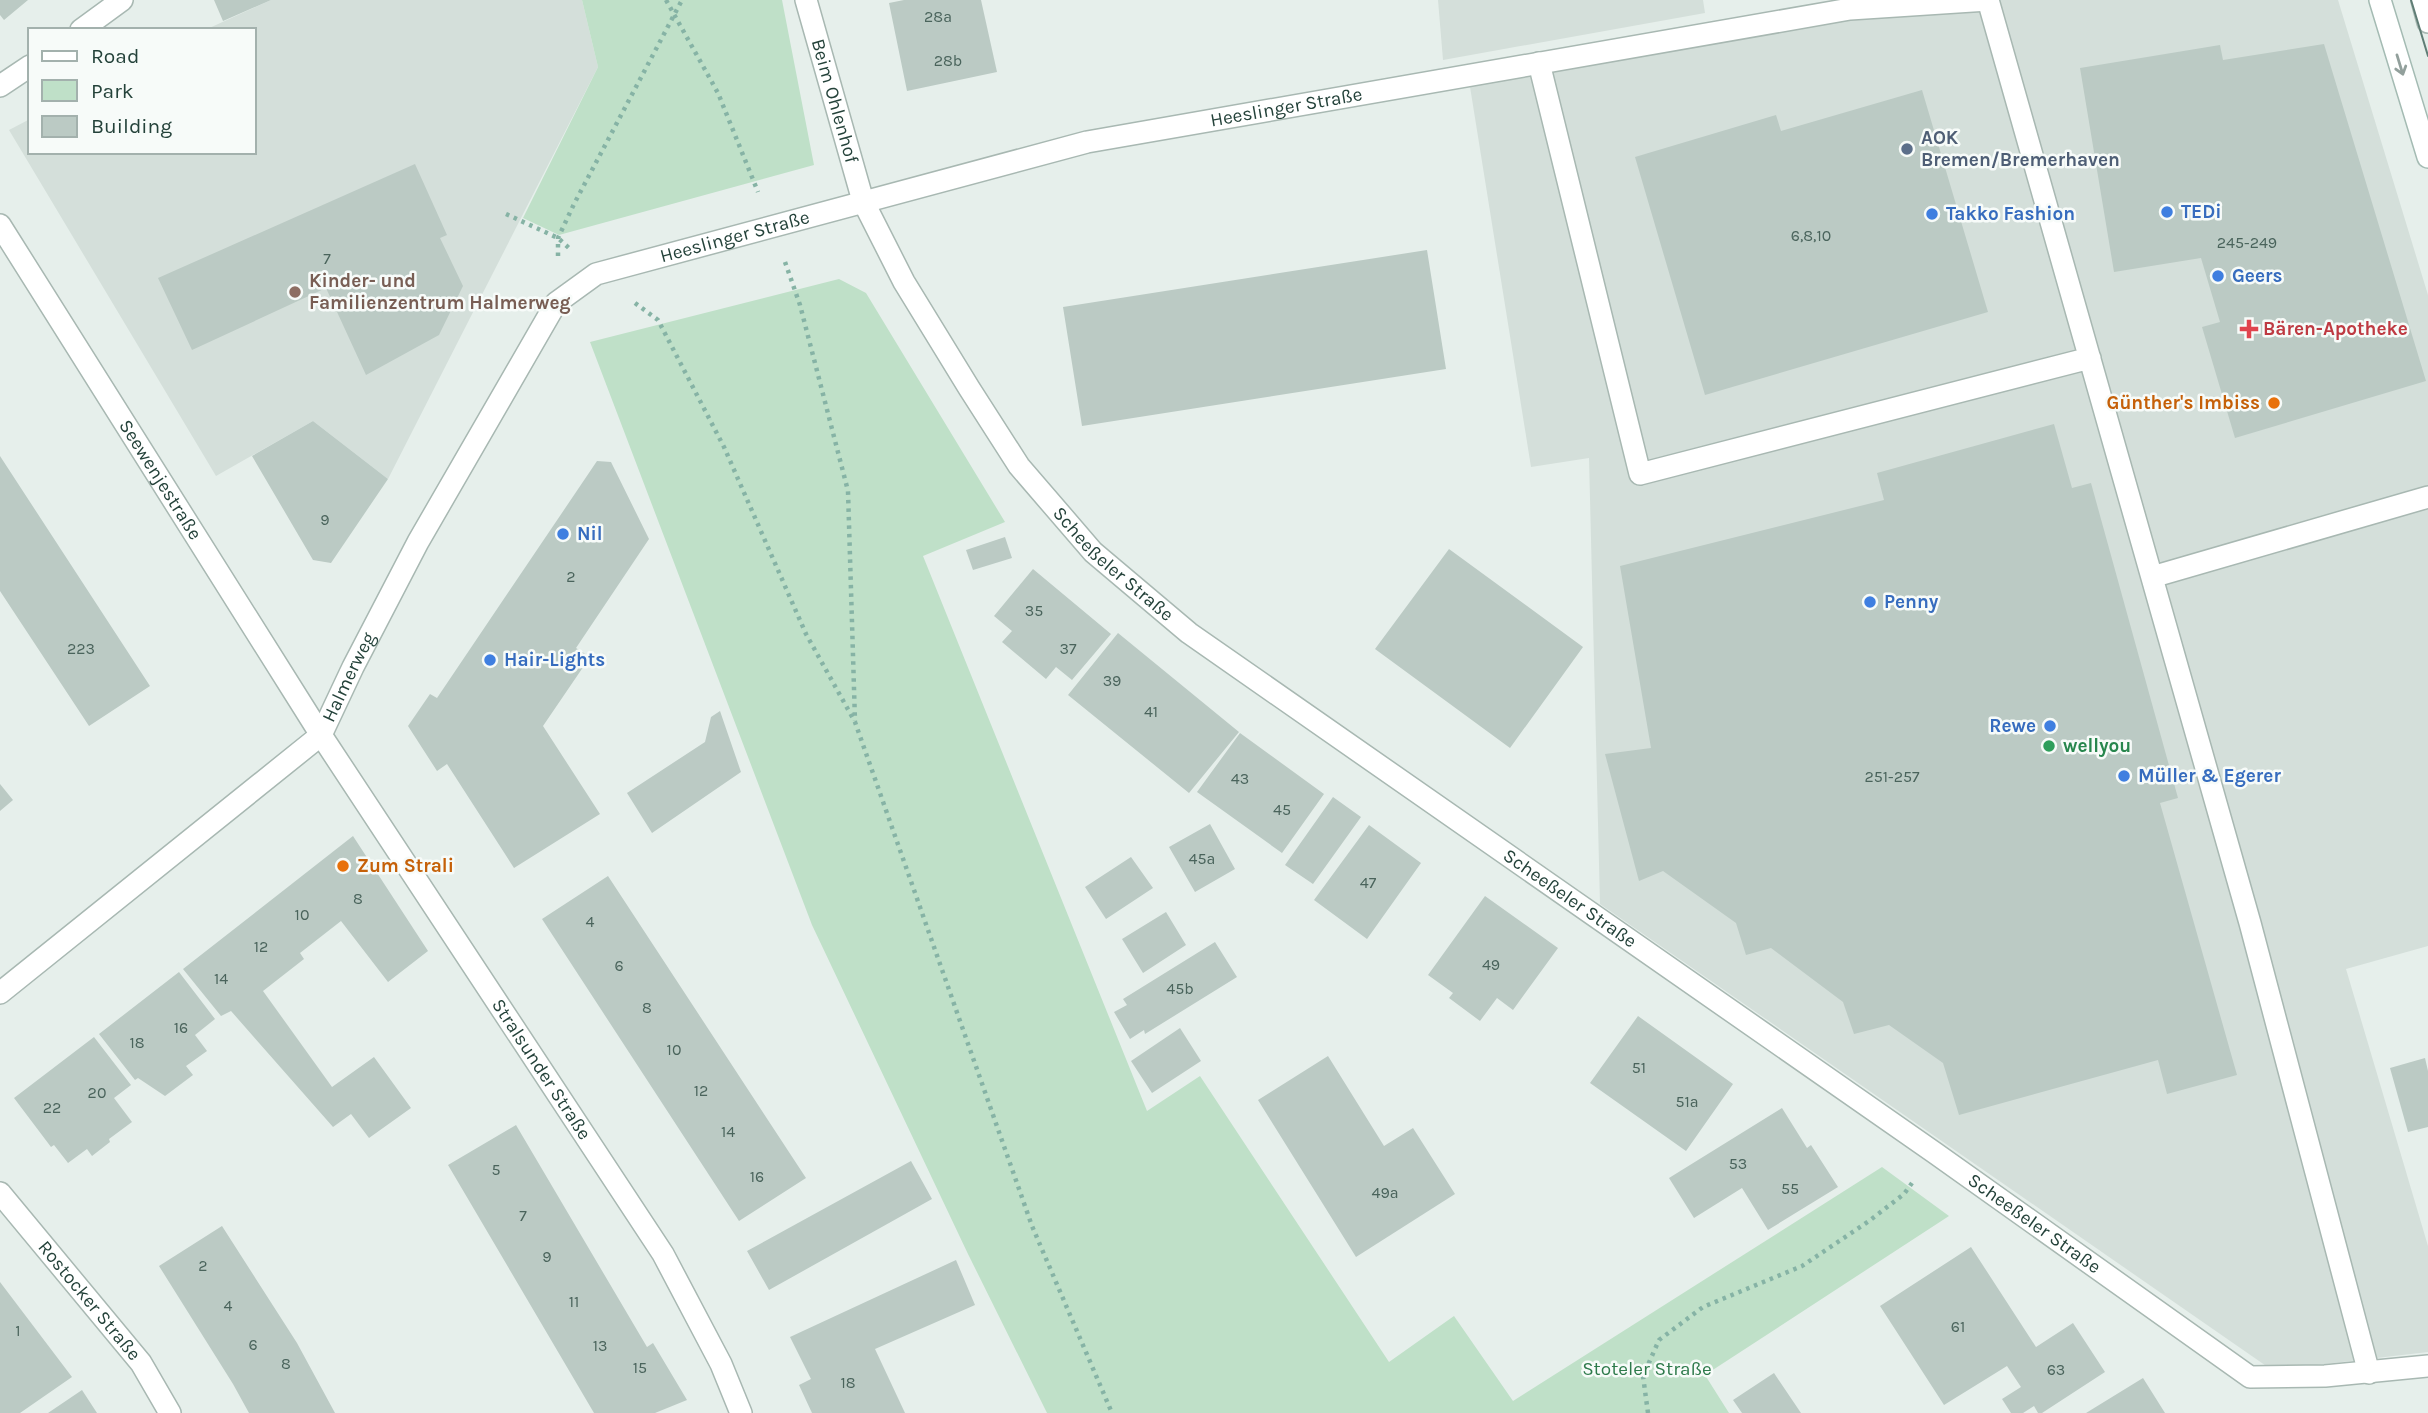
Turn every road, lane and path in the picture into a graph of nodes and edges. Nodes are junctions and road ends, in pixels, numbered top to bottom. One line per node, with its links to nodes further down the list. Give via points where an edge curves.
1 (122, 0): 10 (street)
2 (666, 0): 8 (path)
3 (682, 0): 8 (path)
4 (806, 0): 15 (street, Beim Ohlenhof)
5 (1988, 0): 11 (street, Heeslinger Straße, via 1850,9); 22 (street)
6 (2380, 0): 14 (street, one-way to 14)
7 (2422, 0): 9 (street)
8 (674, 15): 18 (path, via 718,93); 19 (path)
9 (2428, 22)
10 (84, 28)
11 (1539, 63): 15 (street, Heeslinger Straße, via 1087,142); 22 (street, via 1640,474)
12 (28, 67): 13 (street)
13 (0, 86)
14 (2428, 157)
15 (863, 201): 18 (street, Heeslinger Straße); 28 (street, Scheeßeler Straße, via 904,282 1019,466 1093,552 1189,633)
16 (506, 214): 19 (path)
17 (0, 225): 26 (street, Seewenjestraße)
18 (771, 225): 20 (street, Heeslinger Straße); 25 (path, via 800,305 848,491)
19 (558, 238): 20 (path); 21 (path)
20 (596, 274): 21 (street, Halmerweg); 25 (path, via 658,320 724,447 806,634)
21 (556, 303): 26 (street, Halmerweg, via 418,542)
22 (2090, 358): 24 (street)
23 (2428, 498): 24 (street)
24 (2152, 577): 31 (street, via 2250,923)
25 (855, 722): 34 (path, via 1032,1226)
26 (321, 735): 27 (street, Halmerweg); 33 (street, Stralsunder Straße, via 663,1254 722,1364)
27 (0, 993)
28 (1935, 1153): 31 (street, Scheeßeler Straße, via 2250,1377); 35 (path, via 1904,1194 1870,1221 1802,1266 1703,1307 1658,1340 1643,1376)
29 (0, 1193): 32 (street, Rostocker Straße, via 141,1363)
30 (2428, 1366): 31 (street, Scheeßeler Straße)
31 (2369, 1373)
32 (170, 1413)
33 (741, 1413)
34 (1112, 1413)
35 (1648, 1413)

